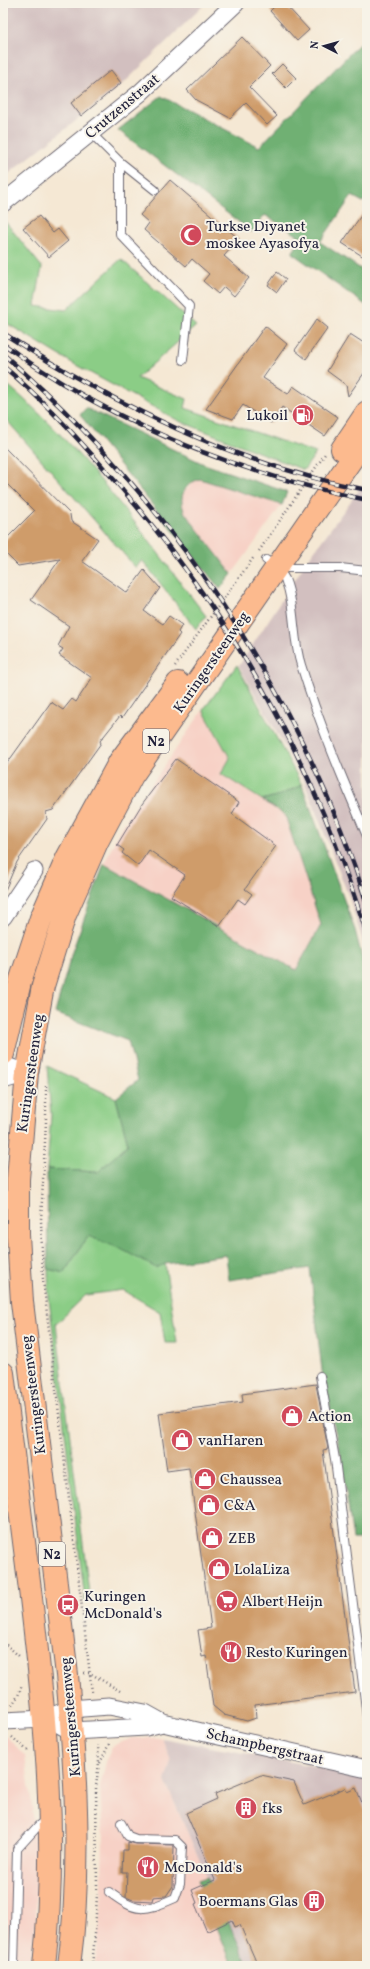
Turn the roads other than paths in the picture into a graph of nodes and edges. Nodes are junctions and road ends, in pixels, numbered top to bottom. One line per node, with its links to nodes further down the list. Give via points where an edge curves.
1 (236, 3): 2 (street, Crutzenstraat, via 140,93)
2 (91, 133): 3 (lane); 5 (street, Crutzenstraat)
3 (120, 162): 4 (lane); 6 (lane, via 120,234 189,306)
4 (155, 190)
5 (3, 203)
6 (183, 360)
7 (367, 412): 8 (main road, Kuringersteenweg / N2)
8 (361, 442): 9 (main road, Kuringersteenweg / N2)
9 (271, 564): 10 (lane); 11 (lane, via 284,577 292,598 300,664 342,780); 14 (main road, Kuringersteenweg / N2, via 120,761 67,858 42,918 20,982); 16 (main road, Kuringersteenweg / N2, via 136,771 97,842 65,915 42,986)
10 (367, 571)
11 (367, 836)
12 (34, 871): 13 (street)
13 (3, 917)
14 (3, 1054)
15 (3, 1065): 16 (street)
16 (27, 1073): 17 (street); 20 (main road, Kuringersteenweg / N2, via 18,1179 22,1302)
17 (3, 1080)
18 (3, 1373): 22 (main road, Kuringersteenweg / N2)
19 (320, 1376): 21 (lane, via 335,1459)
20 (70, 1709): 22 (street, Schampbergstraat); 24 (street, Schampbergstraat, via 109,1706 145,1713); 25 (main road, Kuringersteenweg / N2)
21 (367, 1717)
22 (45, 1718): 23 (street); 25 (street); 27 (main road, Kuringersteenweg / N2)
23 (3, 1721)
24 (163, 1723): 25 (street, Schampbergstraat, via 146,1727); 26 (street, Schampbergstraat)
25 (72, 1730): 32 (main road, Kuringersteenweg / N2, via 78,1821 74,1928)
26 (366, 1766)
27 (51, 1816): 30 (lane, via 17,1849); 31 (main road, Kuringersteenweg / N2, via 51,1875)
28 (121, 1823): 29 (lane, via 128,1836 136,1839 175,1840 182,1847 180,1884 175,1898 150,1909 128,1906)
29 (109, 1892)
30 (14, 1966)
31 (44, 1966)
32 (69, 1966)

